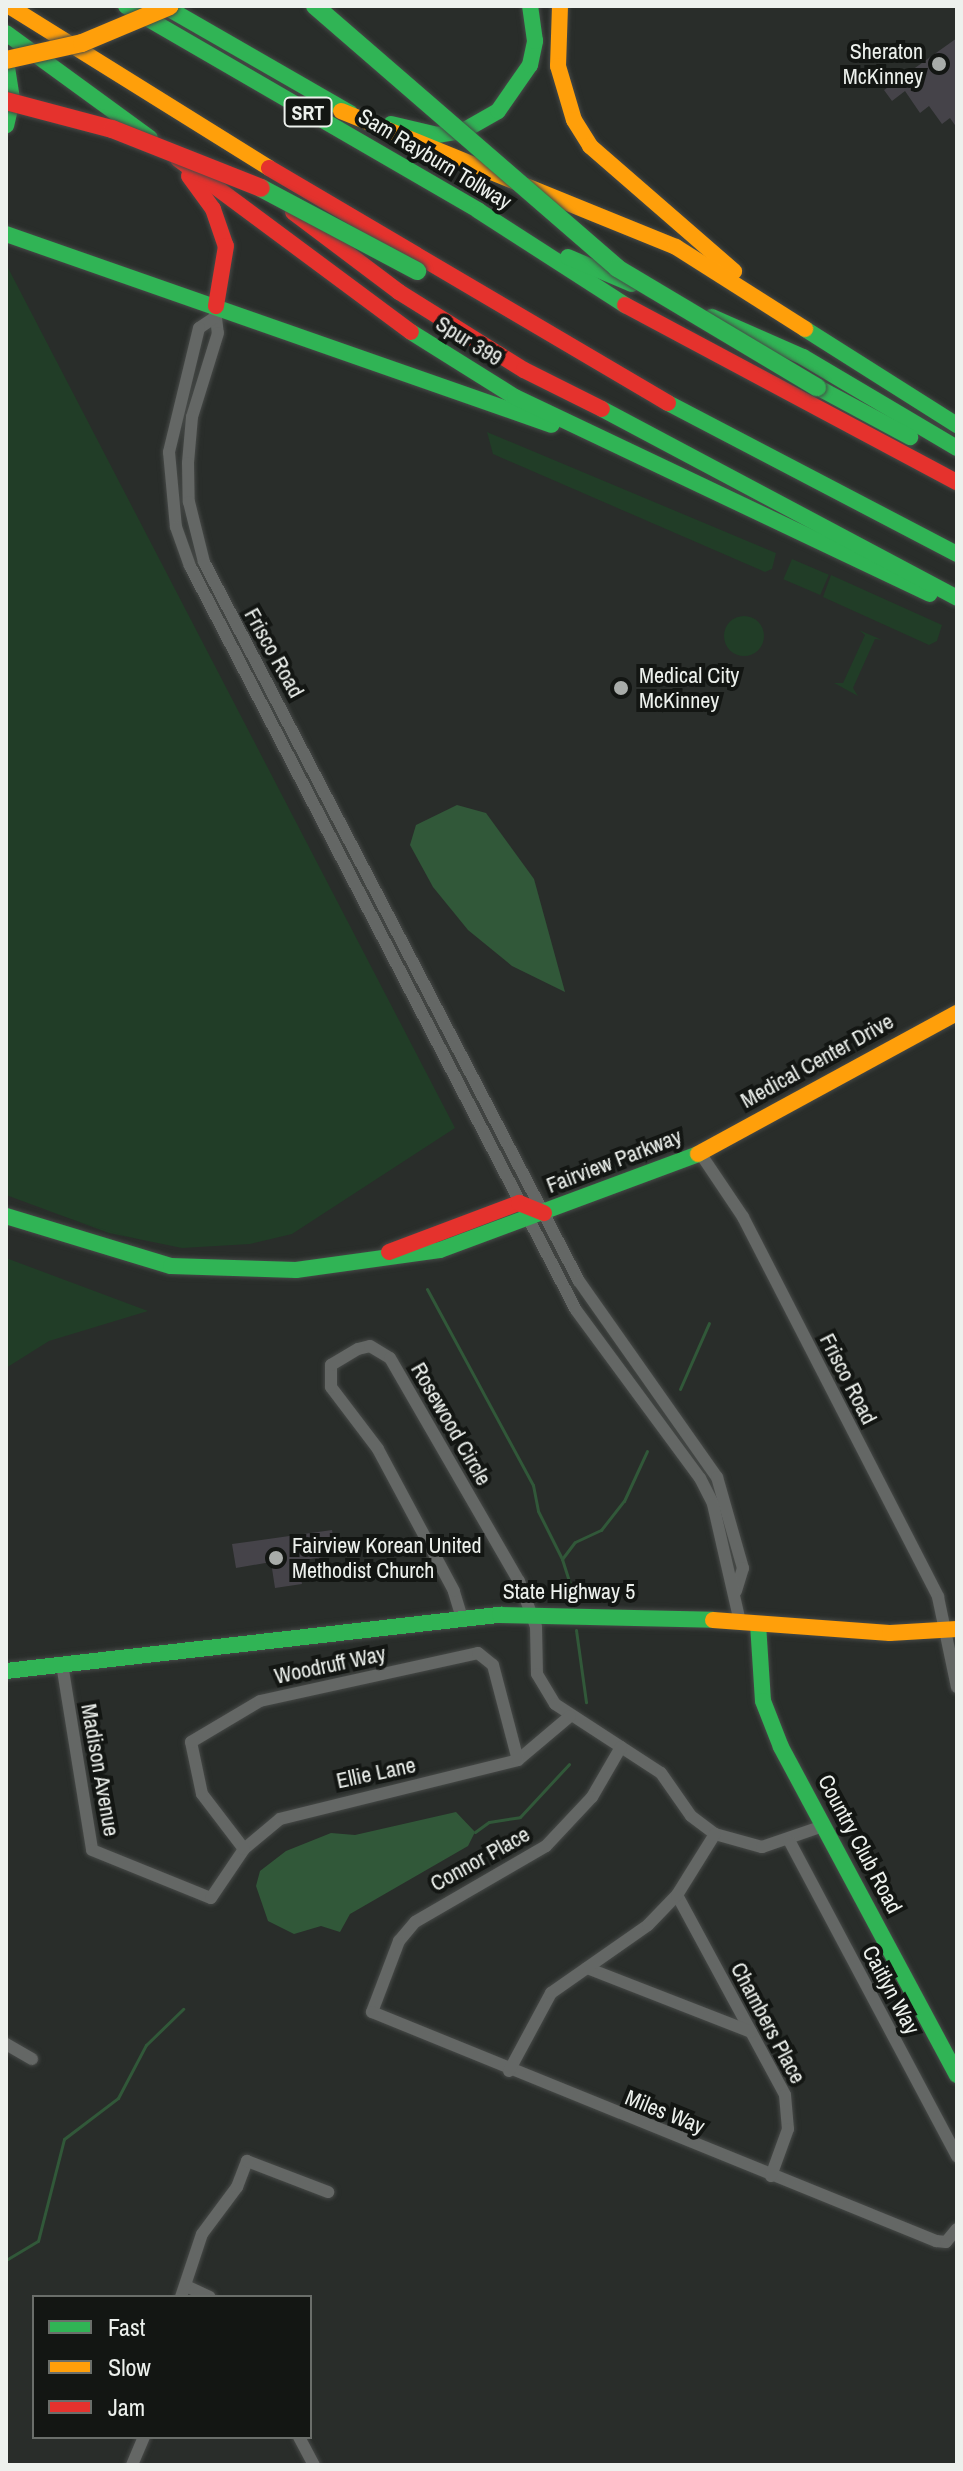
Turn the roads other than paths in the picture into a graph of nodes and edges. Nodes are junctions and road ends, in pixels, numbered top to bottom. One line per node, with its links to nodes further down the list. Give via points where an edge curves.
1 (9, 6): 9 (main road)
2 (167, 6): 8 (main road, bridge, via 82,43); 11 (main road)
3 (315, 6): 21 (main road, bridge, via 617,268 817,387)
4 (530, 6): 11 (main road, via 535,41 530,65 511,97 483,121 437,135)
5 (560, 6): 17 (main road, via 558,66 574,120 590,146 636,192)
6 (131, 9): 14 (main road, Sam Rayburn Tollway / SRT)
7 (6, 33): 13 (main road, Spur 399)
8 (6, 60): 12 (main road, via 12,100)
9 (141, 92): 23 (main road, via 645,391); 27 (main road, via 362,265 467,336)
10 (6, 101): 23 (main road, bridge, via 112,129 241,177 716,443)
11 (341, 111): 17 (main road, via 429,151 638,227)
12 (6, 125)
13 (173, 156): 16 (main road, via 222,228 226,266); 19 (main road, Spur 399, via 410,332)
14 (479, 211): 20 (main road, via 582,264 803,357); 22 (main road, Sam Rayburn Tollway / SRT, via 551,260 746,374)
15 (6, 234): 16 (main road)
16 (215, 312): 19 (main road); 25 (street, Frisco Road, via 218,333 192,417 188,463 189,502); 26 (street, via 199,328 169,452 174,515)
17 (787, 316): 18 (main road)
18 (957, 425)
19 (610, 446): 28 (main road, Spur 399)
20 (957, 448)
21 (957, 462)
22 (957, 482)
23 (831, 492): 24 (main road)
24 (957, 554)
25 (204, 562): 26 (street); 29 (street, Frisco Road)
26 (190, 566): 30 (street)
27 (957, 598)
28 (957, 606)
29 (337, 815): 30 (street); 32 (street, Frisco Road)
30 (321, 823): 33 (street)
31 (957, 1013): 34 (main road, Medical Center Drive)
32 (454, 1037): 33 (street); 35 (street, Frisco Road)
33 (438, 1045): 35 (street)
34 (700, 1153): 35 (main road, Fairview Parkway); 43 (street, Frisco Road, via 743,1217 938,1597)
35 (531, 1212): 36 (main road, Fairview Parkway, via 440,1250 254,1271 171,1266); 37 (street, via 603,1321); 38 (street, via 576,1310)
36 (6, 1216)
37 (658, 1391): 38 (street); 39 (street, via 727,1499 743,1568)
38 (646, 1400): 39 (street, via 713,1504)
39 (736, 1591): 42 (street)
40 (533, 1614): 41 (main road, State Highway 5); 41 (street, Rosewood Circle, via 390,1358 370,1346 358,1349 331,1365 331,1387 378,1449 454,1591); 42 (main road, State Highway 5); 47 (street, via 537,1674 555,1704)
41 (462, 1618): 44 (main road, State Highway 5)
42 (749, 1623): 43 (main road, State Highway 5); 50 (main road, Country Club Road, via 763,1701)
43 (950, 1630): 46 (street, Frisco Road)
44 (62, 1664): 45 (main road, State Highway 5); 55 (street, Madison Avenue, via 92,1850)
45 (6, 1671)
46 (957, 1687)
47 (570, 1716): 48 (street); 49 (street, Ellie Lane)
48 (621, 1747): 51 (street, via 661,1773 691,1816); 57 (street, Connor Place, via 592,1797 546,1846 415,1922 399,1941)
49 (518, 1760): 53 (street, Ellie Lane, via 304,1809); 53 (street, Woodruff Way, via 488,1656 260,1701 191,1742 202,1794)
50 (823, 1826): 52 (street); 62 (main road, Country Club Road)
51 (715, 1834): 52 (street, via 746,1846); 54 (street)
52 (790, 1842): 63 (street, Caitlyn Way)
53 (244, 1849): 55 (street, Ellie Lane)
54 (677, 1895): 56 (street, via 624,1946); 58 (street, Chambers Place)
55 (211, 1898)
56 (587, 1968): 58 (street); 61 (street, via 567,1979 536,2012)
57 (372, 2012): 61 (street, Miles Way)
58 (751, 2032): 64 (street, Chambers Place, via 789,2115)
59 (6, 2044): 60 (street)
60 (32, 2059)
61 (509, 2071): 64 (street, Miles Way)
62 (957, 2075)
63 (957, 2156)
64 (771, 2176): 66 (street, Miles Way, via 946,2242)
65 (328, 2192): 67 (street, via 247,2161 237,2187 202,2234)
66 (957, 2229)
67 (183, 2291)
68 (143, 2439): 70 (street)
69 (300, 2439): 71 (street)
70 (132, 2465)
71 (314, 2465)

